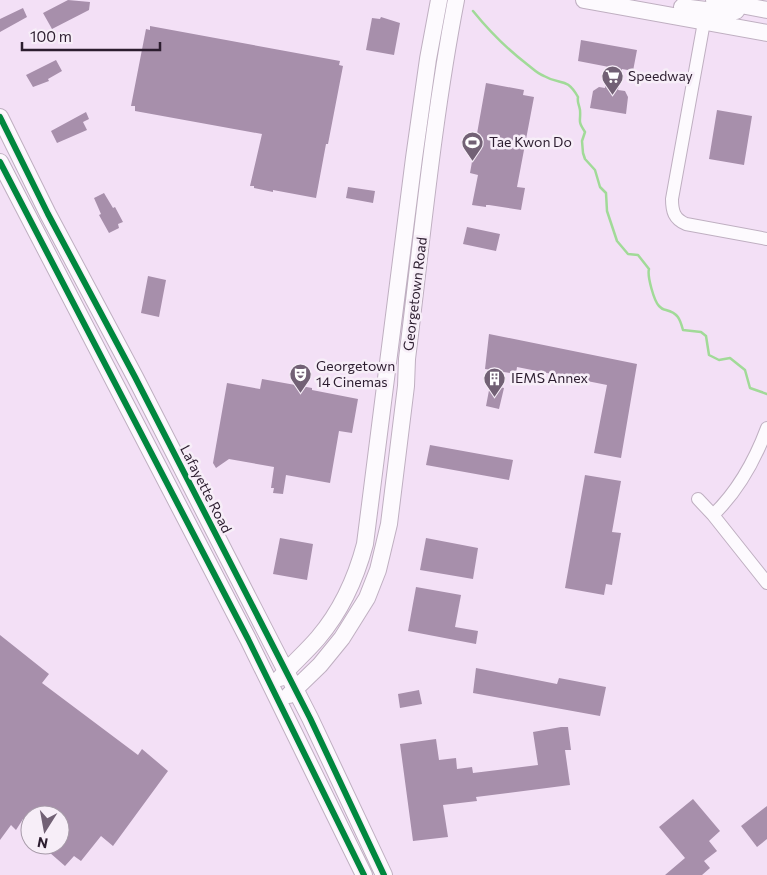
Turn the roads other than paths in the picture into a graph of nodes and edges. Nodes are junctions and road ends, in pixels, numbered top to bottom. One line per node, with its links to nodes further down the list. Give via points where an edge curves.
1 (439, 0): 17 (main road, Georgetown Road, via 414,158 365,544 355,576 338,610 318,638)
2 (456, 0): 18 (main road, Georgetown Road, via 433,136 385,545 367,598 353,623 332,652)
3 (584, 0): 7 (main road)
4 (714, 0): 5 (main road)
5 (740, 5): 6 (main road); 7 (main road, via 730,13 680,7)
6 (767, 10)
7 (655, 13): 8 (main road)
8 (704, 22): 9 (main road); 12 (street, via 672,199 674,216 686,224)
9 (767, 33)
10 (0, 117): 17 (main road, Lafayette Road)
11 (0, 162): 19 (main road)
12 (767, 239)
13 (767, 428): 15 (street, via 740,482)
14 (698, 499): 15 (street)
15 (713, 515): 16 (street)
16 (767, 583)
17 (286, 671): 18 (main road, Lafayette Road); 19 (main road, Georgetown Road)
18 (296, 690): 19 (main road, Georgetown Road); 21 (main road, Lafayette Road)
19 (275, 695): 20 (main road)
20 (364, 875)
21 (384, 875)

